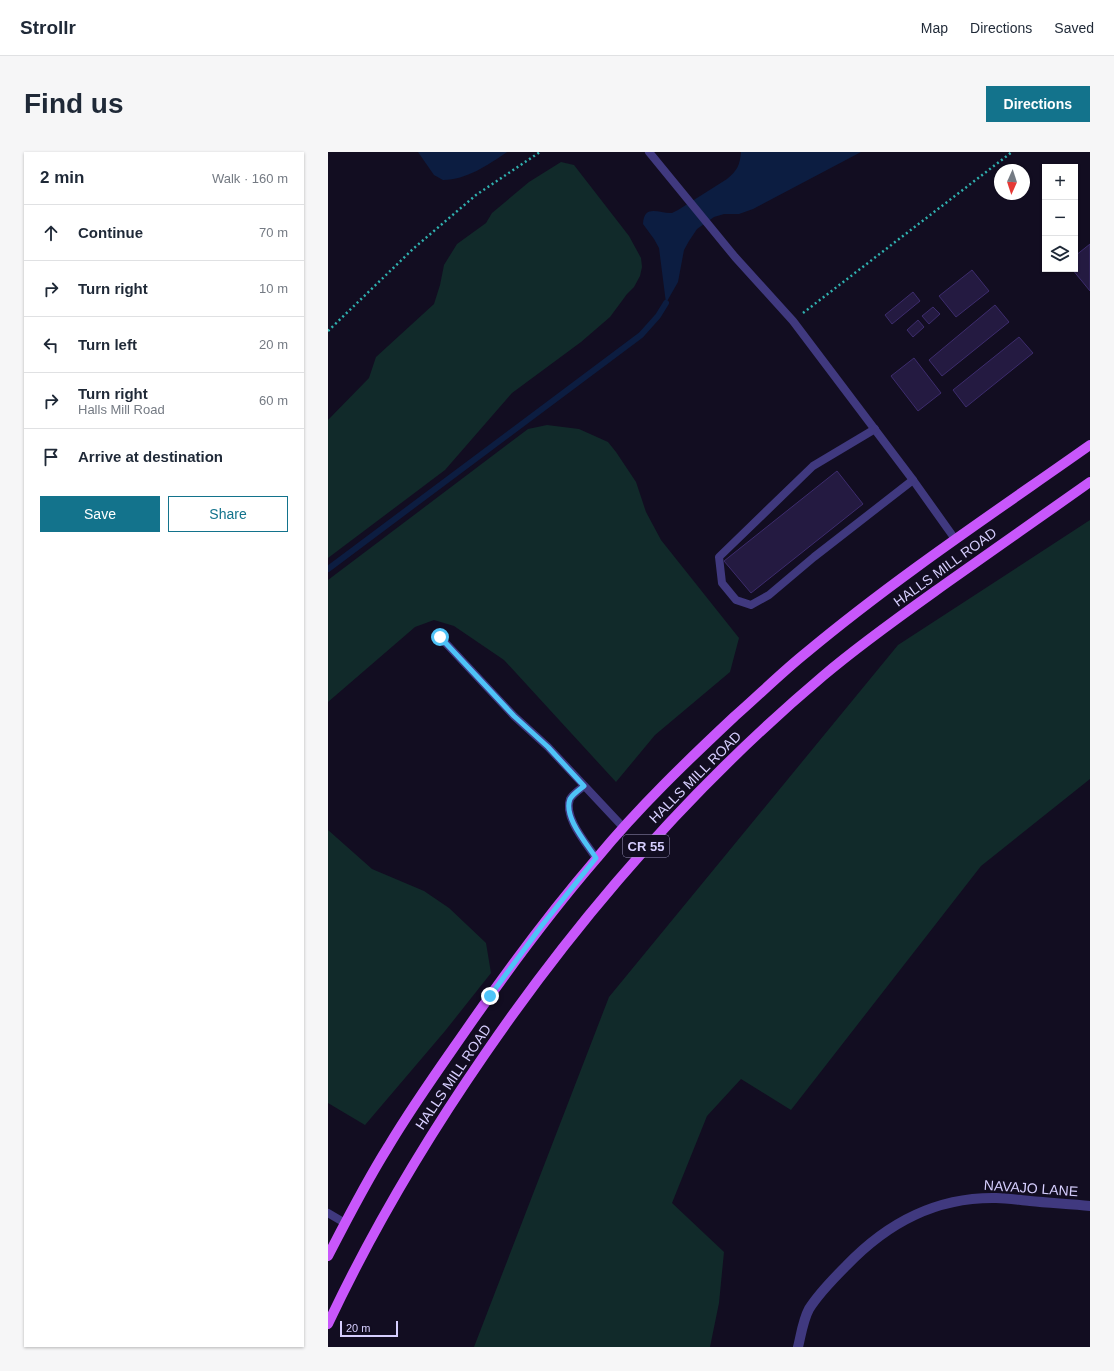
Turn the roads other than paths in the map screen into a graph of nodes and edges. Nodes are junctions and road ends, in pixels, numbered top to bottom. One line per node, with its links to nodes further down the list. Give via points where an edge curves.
1 (649, 152): 2 (lane, via 735,257 793,321)
2 (875, 429): 4 (lane); 4 (lane, via 813,466 719,557 722,583 736,600 751,605 770,595)
3 (1090, 445): 6 (main road, HALLS MILL ROAD / CR 55)
4 (912, 480): 6 (lane)
5 (1090, 482): 15 (main road, HALLS MILL ROAD / CR 55, via 904,613 826,674 727,763 645,848 566,942 514,1012 434,1130 369,1241)
6 (954, 539): 9 (main road, HALLS MILL ROAD / CR 55, via 805,653 709,740)
7 (440, 637): 8 (lane)
8 (584, 786): 9 (lane); 10 (lane, via 570,799 571,818)
9 (623, 827): 10 (main road, HALLS MILL ROAD / CR 55)
10 (596, 858): 13 (main road, HALLS MILL ROAD / CR 55, via 538,930 443,1063 388,1147)
11 (1090, 1206): 16 (street, NAVAJO LANE, via 980,1198 946,1204 901,1221 874,1239 820,1293 808,1310)
12 (328, 1213): 13 (lane)
13 (345, 1223): 14 (main road, HALLS MILL ROAD / CR 55)
14 (328, 1256)
15 (328, 1324)
16 (798, 1347)

